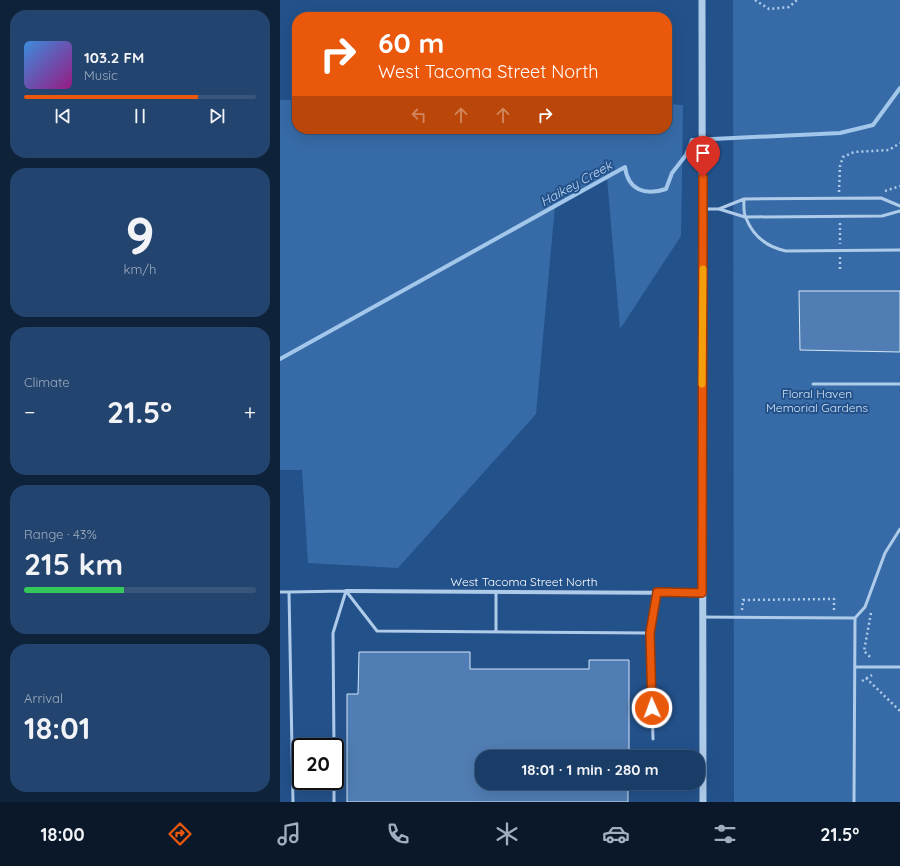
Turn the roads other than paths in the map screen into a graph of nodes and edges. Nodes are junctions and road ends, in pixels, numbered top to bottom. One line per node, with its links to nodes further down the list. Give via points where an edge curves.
1 (702, 0): 4 (street)
2 (744, 199): 3 (lane, via 881,198); 5 (lane); 7 (lane)
3 (900, 206)
4 (703, 209): 5 (lane); 17 (street)
5 (719, 209): 7 (lane)
6 (900, 211): 7 (lane, via 882,216)
7 (745, 217): 8 (lane, via 761,241 786,251)
8 (900, 250)
9 (813, 384): 10 (lane)
10 (900, 384)
11 (900, 529): 19 (lane, via 885,553 865,607)
12 (346, 591): 14 (lane); 15 (street, West Tacoma Street North); 20 (lane, via 377,631); 24 (lane, via 333,632)
13 (280, 592): 14 (lane)
14 (289, 592): 27 (lane)
15 (496, 592): 16 (street, West Tacoma Street North); 20 (lane)
16 (657, 592): 17 (street, West Tacoma Street North); 21 (lane)
17 (702, 593): 18 (street)
18 (702, 617): 19 (lane); 29 (street)
19 (855, 618): 22 (lane)
20 (496, 632): 21 (lane)
21 (650, 633): 25 (lane)
22 (855, 667): 23 (lane); 30 (lane)
23 (900, 667)
24 (334, 738)
25 (653, 739)
26 (334, 790): 28 (lane)
27 (293, 802)
28 (334, 802)
29 (703, 802)
30 (854, 802)

